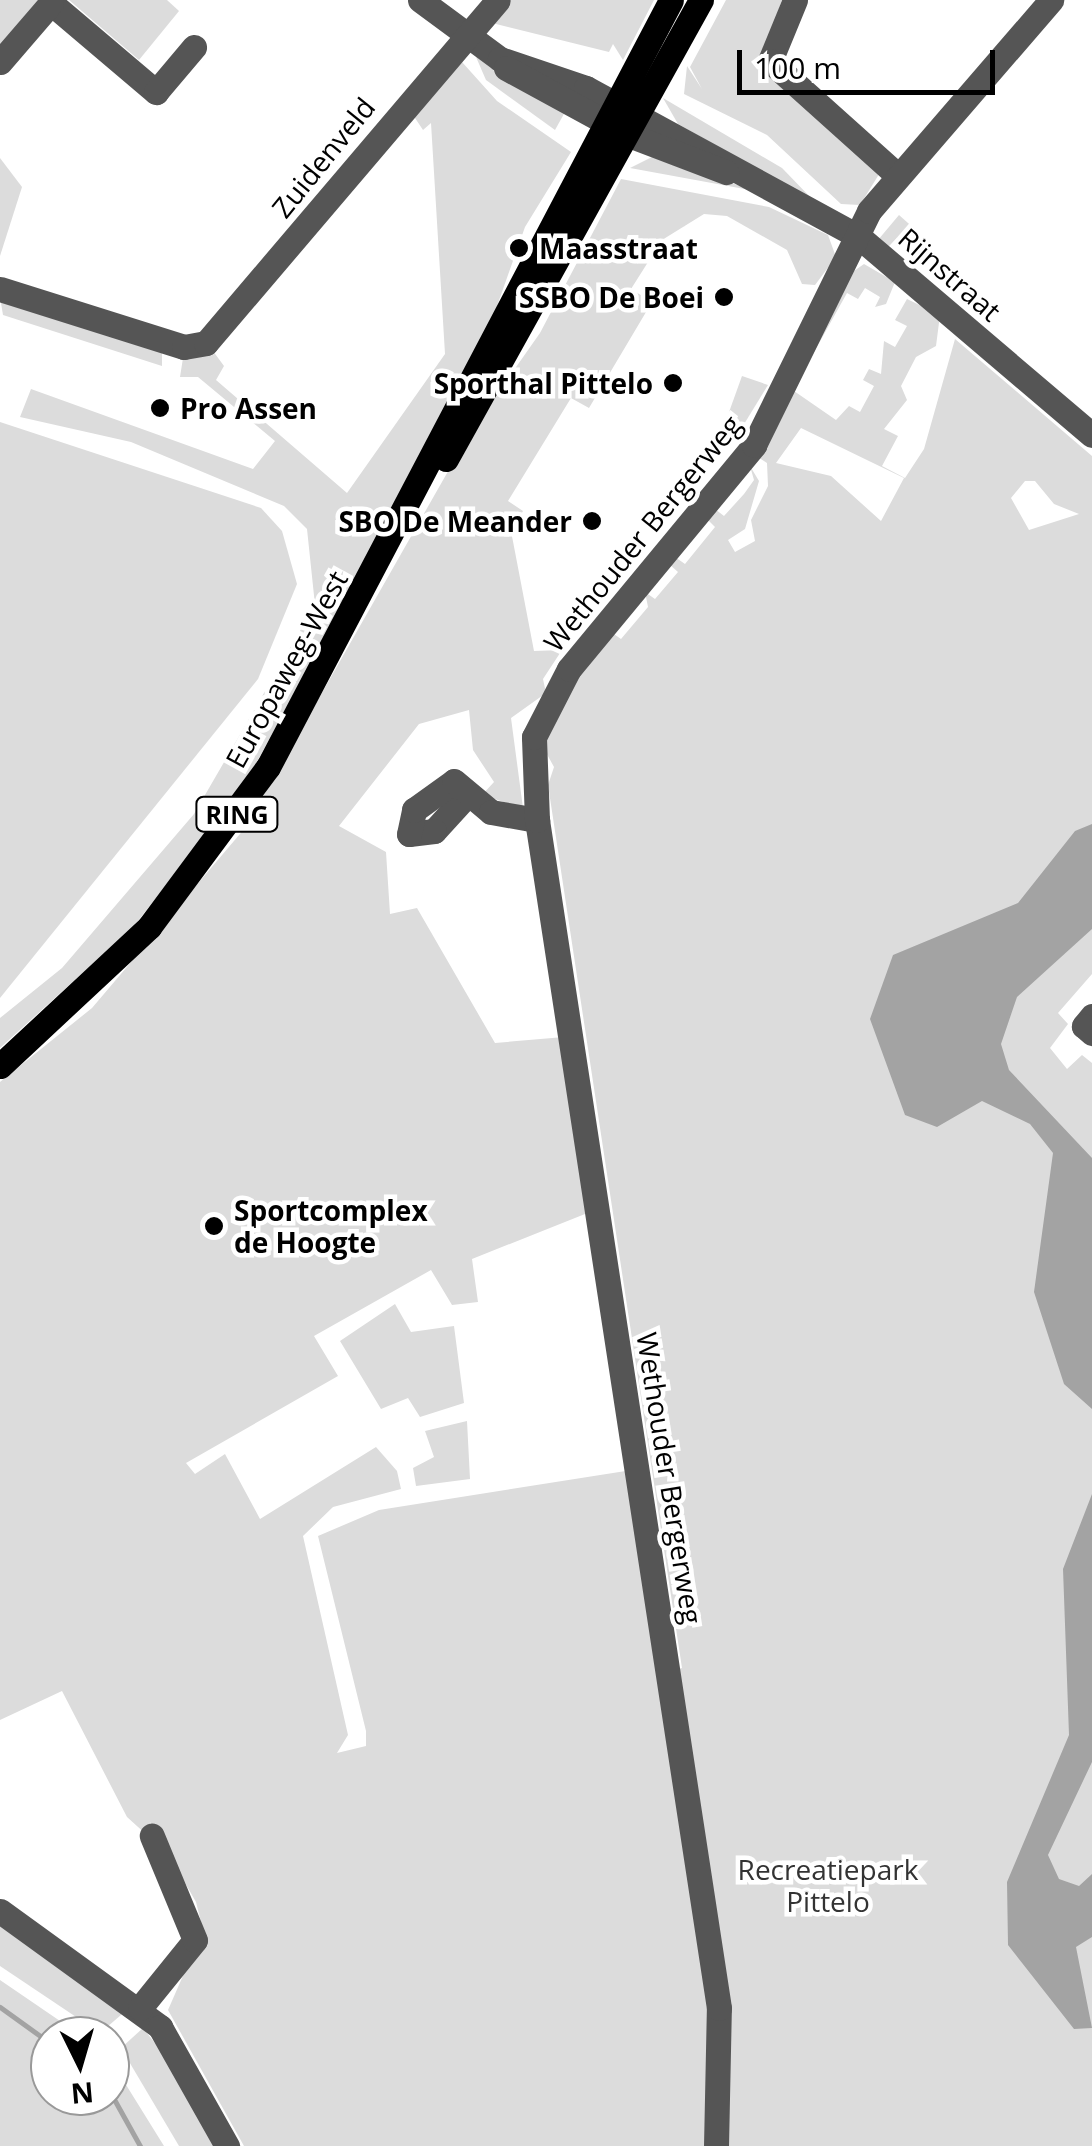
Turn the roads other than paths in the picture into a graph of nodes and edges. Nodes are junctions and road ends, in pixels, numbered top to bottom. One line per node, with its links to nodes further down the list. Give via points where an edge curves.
1 (420, 0): 8 (street, Rijnstraat)
2 (498, 0): 8 (street, Zuidenveld)
3 (671, 0): 11 (main road, Europaweg-West / RING)
4 (701, 0): 11 (main road, Europaweg-West / RING)
5 (795, 0): 12 (street, via 770,61)
6 (1051, 0): 12 (street)
7 (51, 2): 9 (street, via 156,92); 10 (street)
8 (467, 39): 11 (street, Rijnstraat); 14 (street, Zuidenveld, via 209,340 191,347)
9 (194, 47)
10 (0, 62)
11 (622, 119): 13 (street, Rijnstraat); 20 (main road, Europaweg-West / RING, via 530,322 408,512 295,721 214,847 104,974)
12 (898, 176): 13 (street)
13 (858, 236): 15 (street, Rijnstraat); 17 (street, Wethouder Bergerweg, via 754,445 538,719)
14 (0, 289)
15 (1092, 435)
16 (466, 796): 17 (street, via 502,817)
17 (537, 820): 25 (street, Wethouder Bergerweg, via 716,1993)
18 (1092, 1016): 19 (street, via 1084,1026)
19 (1092, 1033)
20 (0, 1066)
21 (152, 1836): 23 (street, via 195,1940)
22 (0, 1911): 23 (street)
23 (140, 2008): 24 (street, via 179,2053)
24 (227, 2146)
25 (716, 2146)

